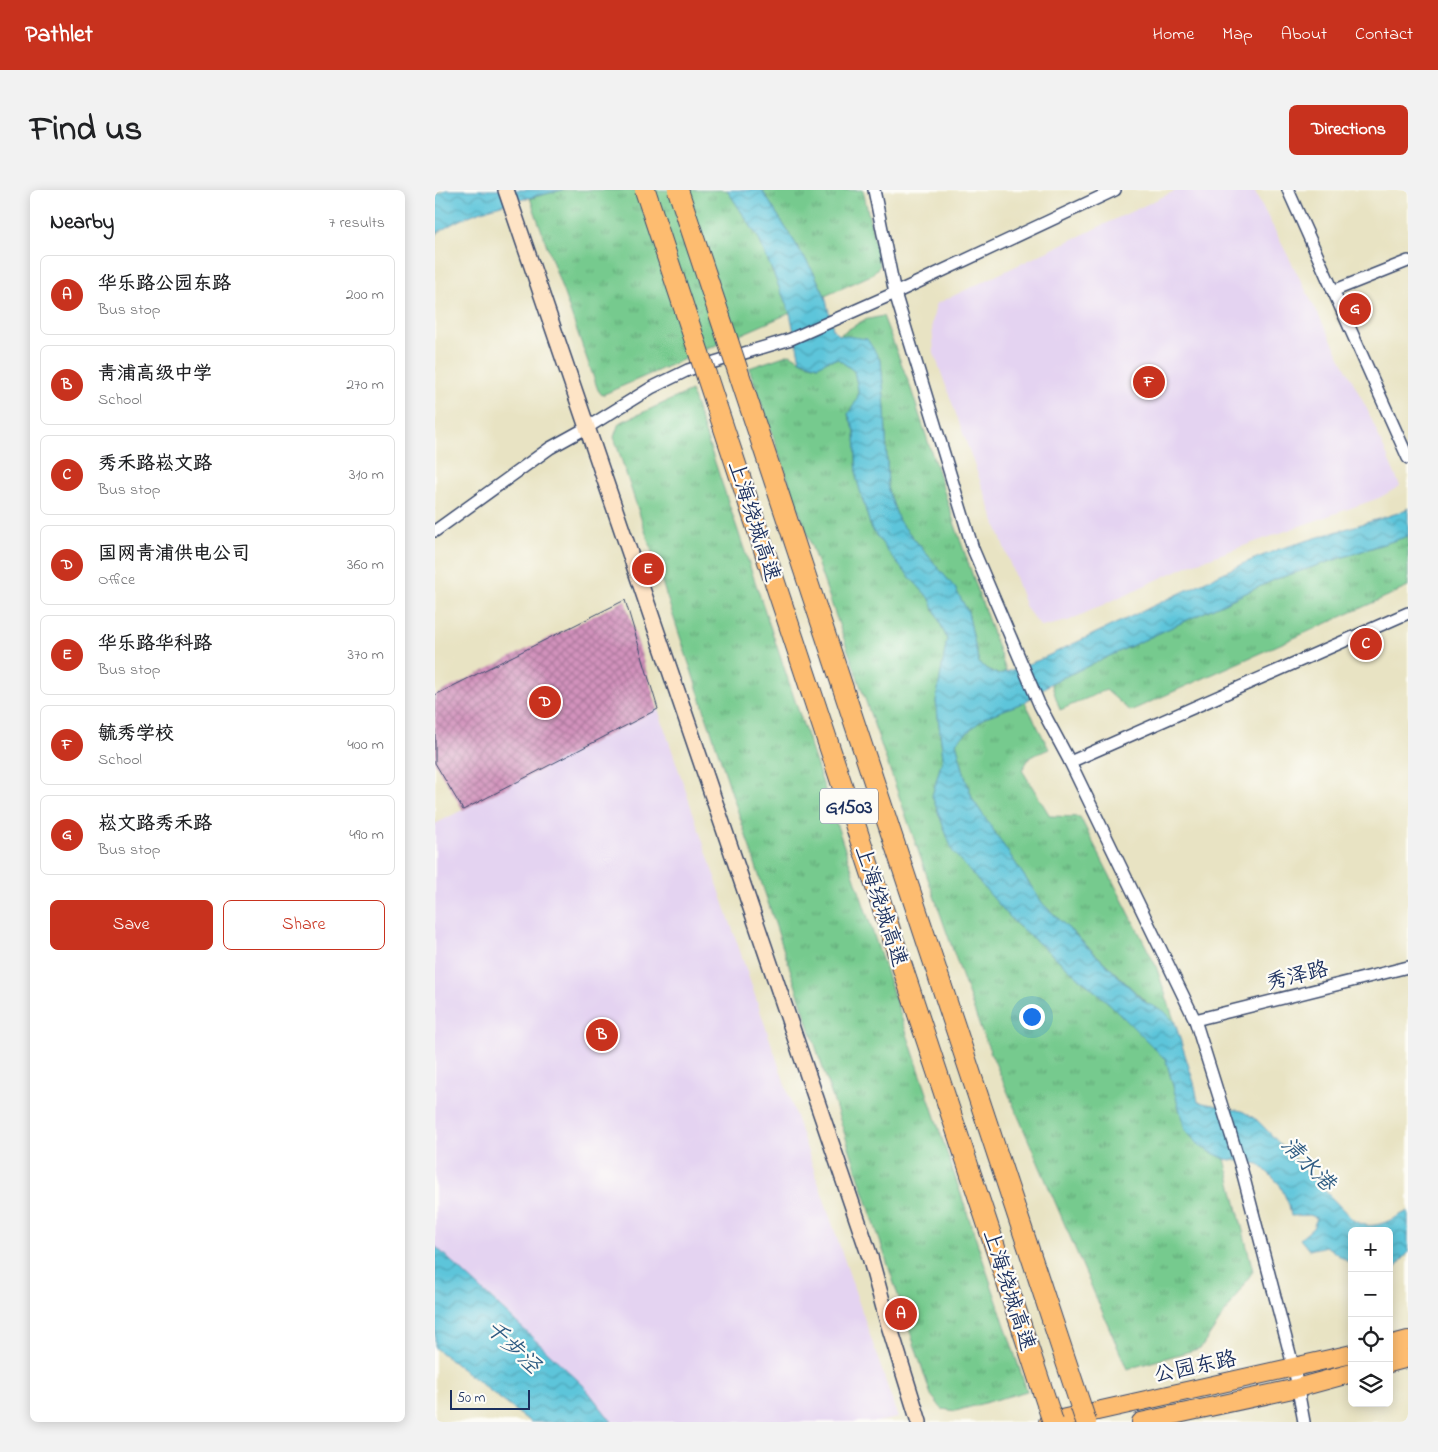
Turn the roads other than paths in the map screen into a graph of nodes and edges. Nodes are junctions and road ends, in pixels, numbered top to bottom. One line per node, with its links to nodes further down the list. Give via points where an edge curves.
1 (506, 190): 10 (street)
2 (645, 190): 26 (highway, 上海绕城高速 / G1503, bridge)
3 (678, 190): 27 (highway, 上海绕城高速 / G1503, bridge)
4 (875, 190): 9 (street)
5 (1115, 190): 9 (street)
6 (1288, 190): 8 (street)
7 (1408, 261): 8 (street)
8 (1333, 291): 11 (street)
9 (895, 293): 10 (street, via 791,339 688,370 651,388); 14 (street, via 973,549 1018,658)
10 (587, 428): 12 (street, via 550,448); 24 (street, via 870,1256)
11 (1408, 458)
12 (435, 532)
13 (1408, 613): 14 (street)
14 (1070, 762): 16 (street)
15 (1408, 967): 16 (street, 秀泽路)
16 (1195, 1020): 23 (street, via 1241,1166)
17 (1408, 1340): 18 (main road)
18 (1393, 1343)
19 (1348, 1356): 23 (main road, 公园东路)
20 (1408, 1358): 21 (main road)
21 (1393, 1362)
22 (1348, 1373): 23 (main road, 公园东路)
23 (1295, 1376): 25 (main road, 公园东路); 28 (main road, 公园东路); 29 (street)
24 (919, 1422)
25 (1048, 1422)
26 (1053, 1422)
27 (1086, 1422)
28 (1141, 1422)
29 (1304, 1422)

